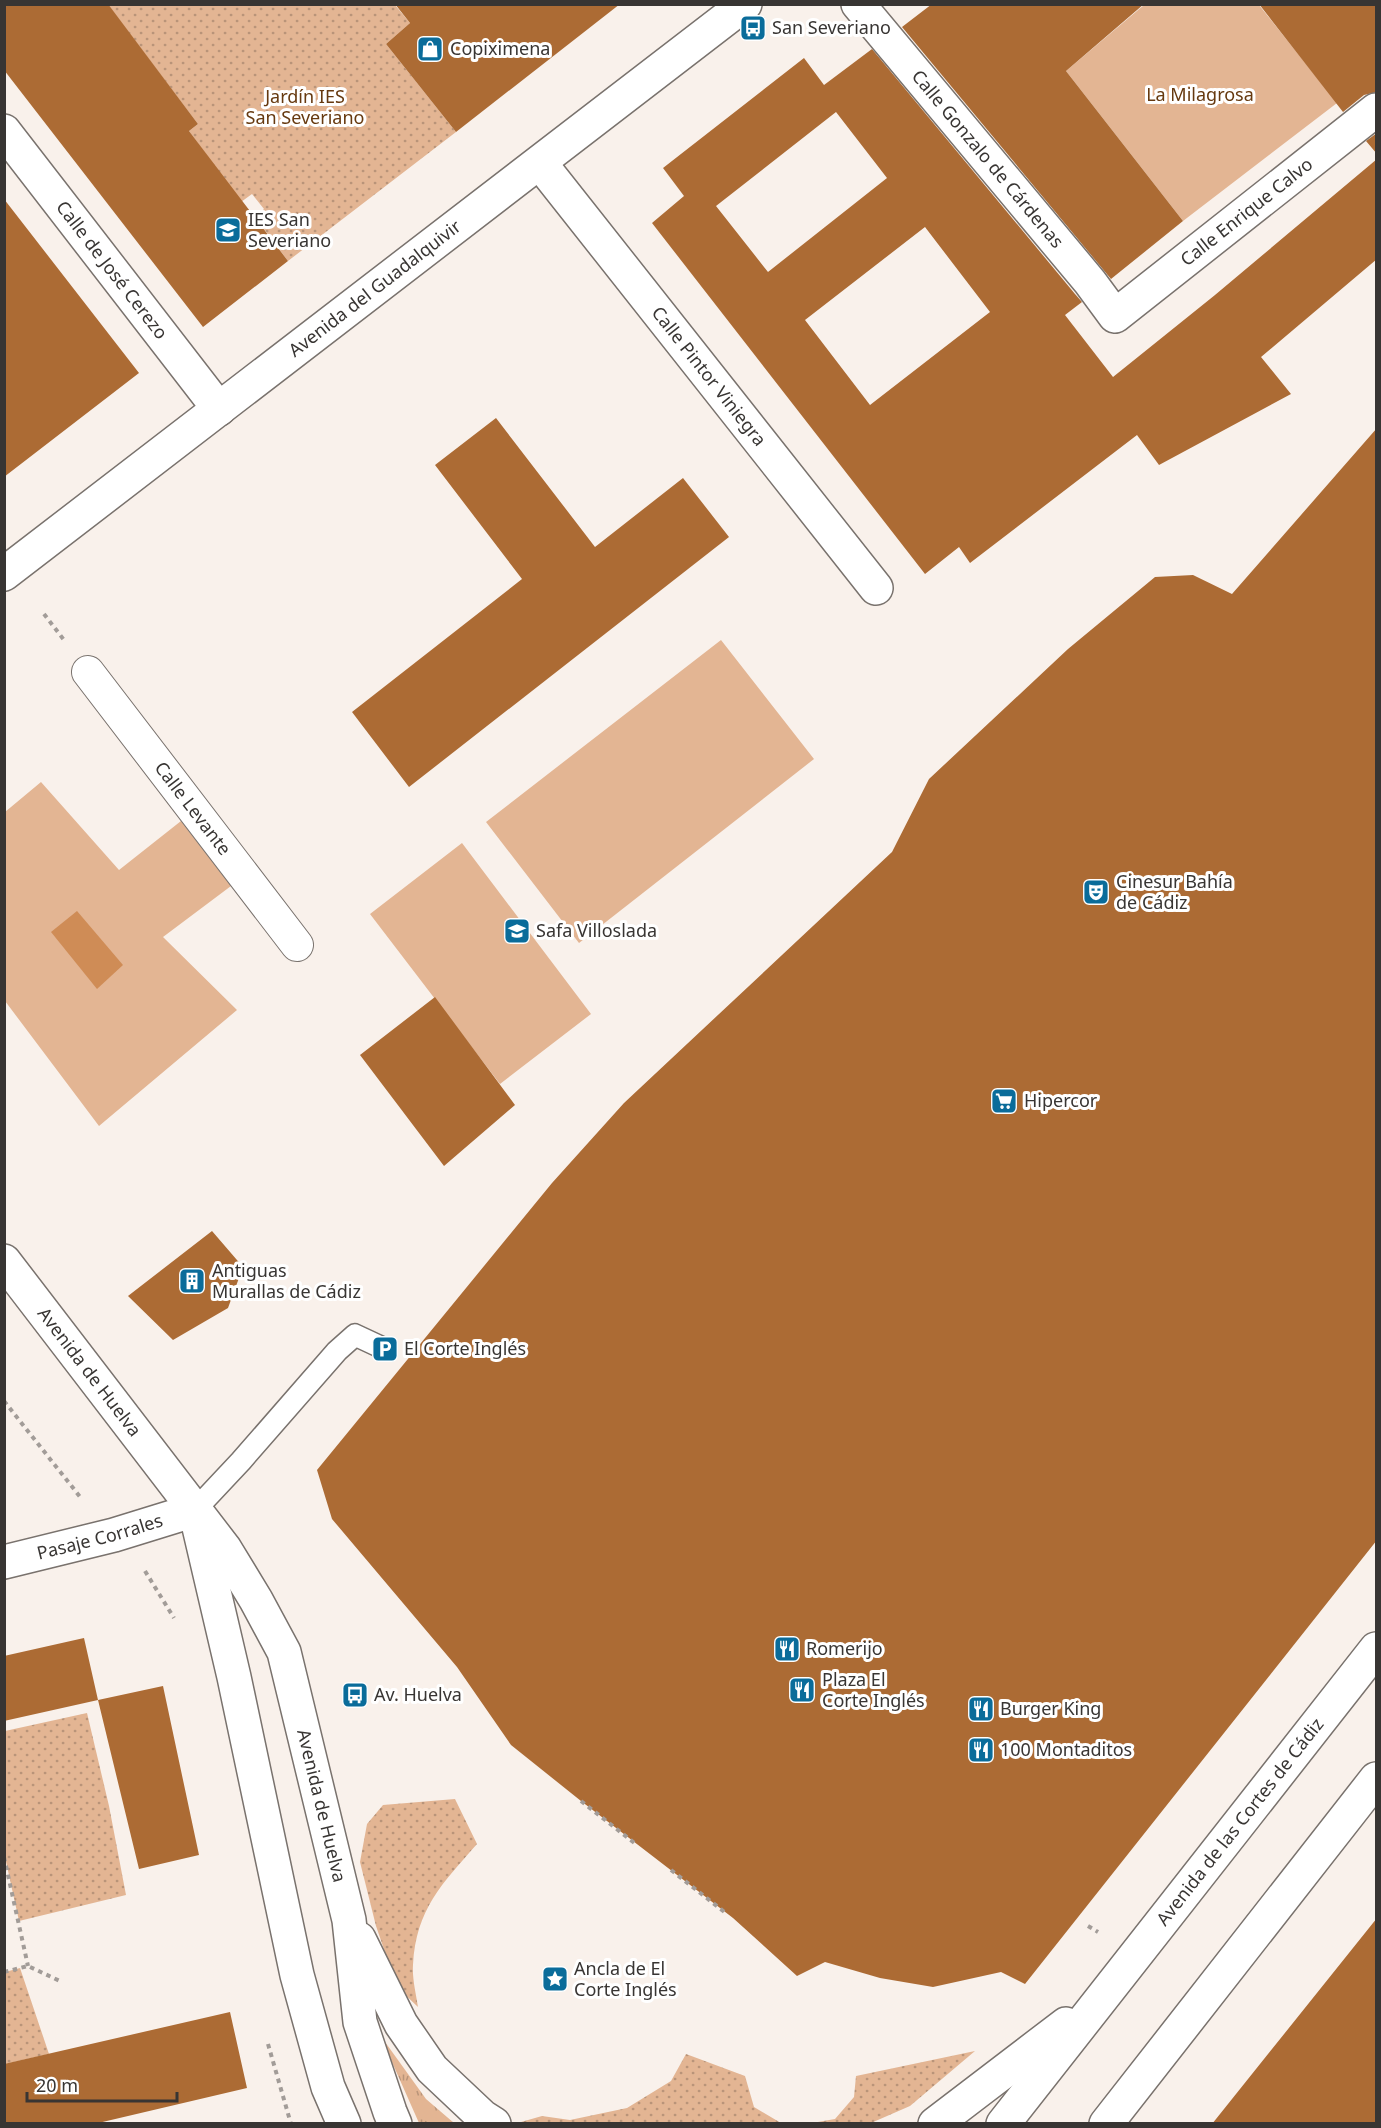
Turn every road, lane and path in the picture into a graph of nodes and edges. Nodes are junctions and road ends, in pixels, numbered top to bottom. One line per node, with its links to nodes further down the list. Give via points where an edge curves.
1 (745, 4): 5 (street, Avenida del Guadalquivir)
2 (858, 4): 6 (street, Calle Gonzalo de Cárdenas)
3 (1377, 110): 6 (street, Calle Enrique Calvo)
4 (4, 131): 7 (street, Calle de José Cerezo)
5 (540, 163): 7 (street, Avenida del Guadalquivir); 9 (street, Calle Pintor Viniegra)
6 (1115, 316)
7 (219, 409): 8 (street, Avenida del Guadalquivir)
8 (4, 574)
9 (876, 588)
10 (88, 672): 11 (street, Calle Levante)
11 (297, 945)
12 (4, 1261): 16 (street, Avenida de Huelva)
13 (386, 1349): 16 (lane, via 355,1335)
14 (4, 1401): 15 (path)
15 (84, 1503)
16 (195, 1510): 17 (street, Pasaje Corrales); 25 (street, Avenida de Huelva, via 225,1549 284,1652); 30 (street, Avenida de Huelva, via 297,1975 327,2087)
17 (4, 1562)
18 (1377, 1649): 29 (street, Avenida de las Cortes de Cádiz)
19 (1377, 1779): 35 (street)
20 (581, 1801): 21 (path)
21 (637, 1845)
22 (4, 1857): 26 (path)
23 (671, 1870): 24 (path)
24 (727, 1914)
25 (349, 1920): 31 (street, Avenida de Huelva, via 360,2022); 32 (street, via 401,2024 432,2069)
26 (28, 1966): 27 (path); 28 (path)
27 (4, 1972)
28 (62, 1982)
29 (1103, 1995): 33 (street, Avenida de las Cortes de Cádiz); 34 (street, Avenida de las Cortes de Cádiz)
30 (344, 2124)
31 (395, 2124)
32 (494, 2124)
33 (935, 2124)
34 (1003, 2124)
35 (1106, 2124)

